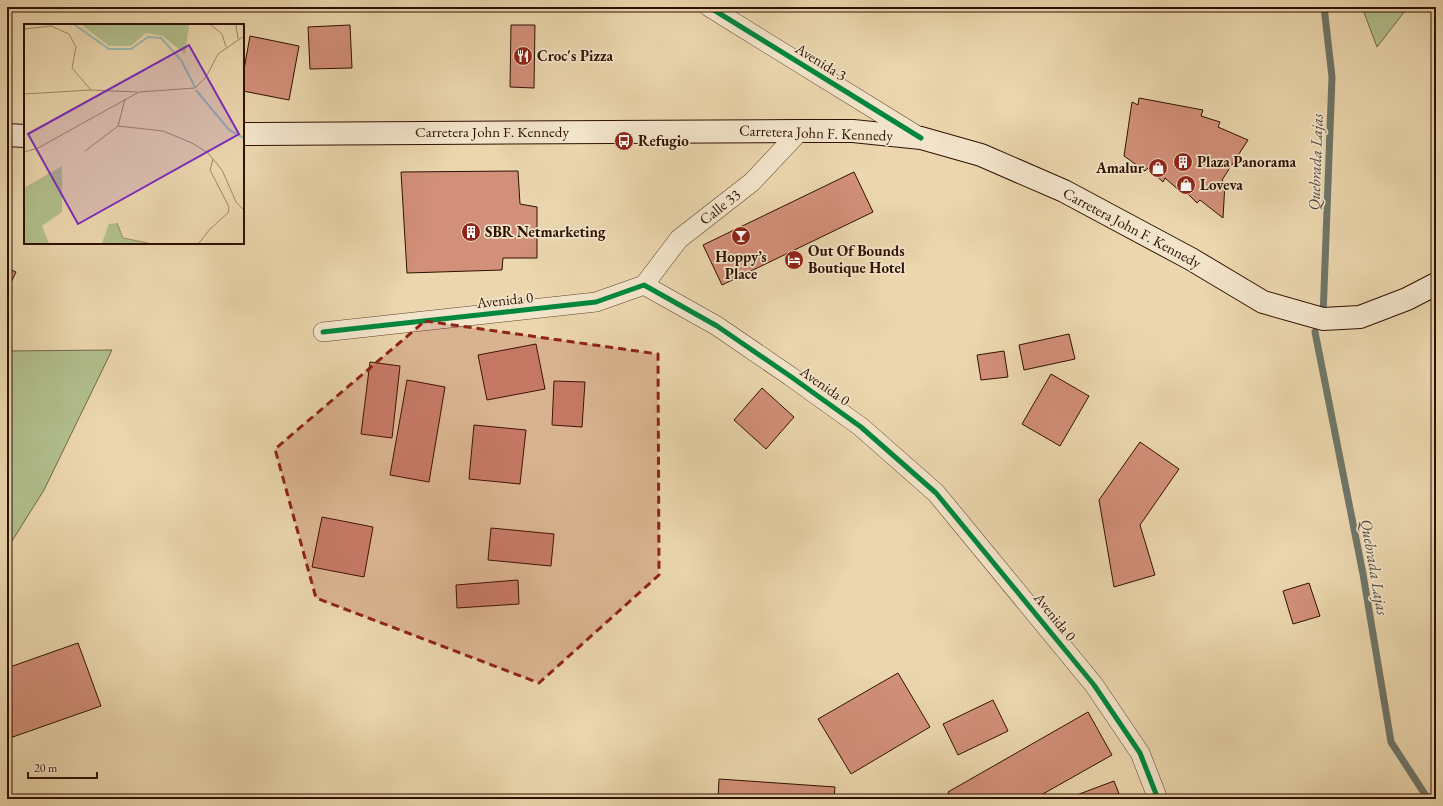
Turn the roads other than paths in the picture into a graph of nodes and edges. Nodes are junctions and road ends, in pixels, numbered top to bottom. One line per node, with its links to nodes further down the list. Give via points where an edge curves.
1 (709, 7): 6 (street, Avenida 3)
2 (800, 131): 3 (main road, Carretera John F. Kennedy); 6 (main road, Carretera John F. Kennedy, via 853,132); 8 (street, Calle 33, via 752,182 679,239)
3 (244, 134)
4 (7, 135): 5 (main road)
5 (24, 136)
6 (921, 138): 7 (main road, Carretera John F. Kennedy, via 981,155 1064,190 1191,259 1263,302 1323,319 1360,317 1407,299)
7 (1436, 284)
8 (644, 285): 9 (street, Avenida 0, via 596,302); 10 (street, Avenida 0, via 717,326 861,427 936,493 1094,685 1140,753)
9 (323, 332)
10 (1158, 799)

